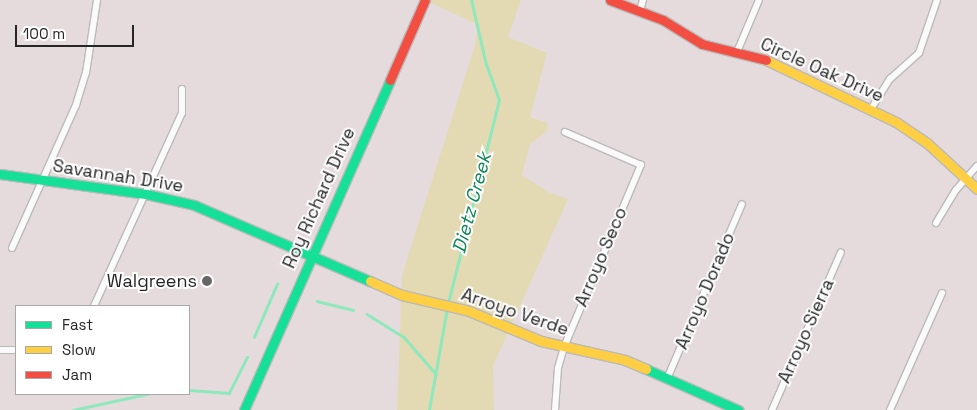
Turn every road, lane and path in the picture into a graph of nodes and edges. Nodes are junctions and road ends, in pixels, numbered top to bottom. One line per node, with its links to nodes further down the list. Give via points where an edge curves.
1 (97, 0): 15 (street, via 86,73 79,97)
2 (425, 0): 22 (street, Roy Richard Drive)
3 (610, 0): 7 (street, Circle Oak Drive)
4 (643, 0): 7 (street)
5 (759, 0): 8 (street)
6 (937, 0): 10 (street, via 919,53 890,79)
7 (640, 11): 8 (street, Circle Oak Drive, via 663,20 702,44)
8 (737, 52): 10 (street, Circle Oak Drive, via 773,62)
9 (182, 89): 17 (street, via 182,113)
10 (872, 110): 14 (street, Circle Oak Drive, via 927,143)
11 (565, 132): 25 (street, Arroyo Seco, via 641,165)
12 (977, 166): 14 (street)
13 (0, 174): 15 (street, Savannah Drive)
14 (966, 178): 16 (street, Circle Oak Drive); 19 (street)
15 (42, 180): 17 (street, Savannah Drive); 20 (street)
16 (977, 189)
17 (146, 194): 22 (street, Savannah Drive, via 194,205); 24 (street)
18 (742, 204): 28 (street, Arroyo Dorado)
19 (936, 223)
20 (12, 248)
21 (841, 252): 32 (street, Arroyo Sierra)
22 (310, 257): 25 (street, Arroyo Verde, via 402,295 460,308); 29 (street, Roy Richard Drive)
23 (942, 293): 33 (street)
24 (94, 305)
25 (564, 347): 28 (street, Arroyo Verde, via 625,360); 30 (street, Arroyo Seco, via 558,368)
26 (0, 350): 27 (street)
27 (15, 350)
28 (667, 379): 31 (street, Arroyo Verde)
29 (244, 410)
30 (555, 410)
31 (738, 410)
32 (772, 410)
33 (890, 410)

